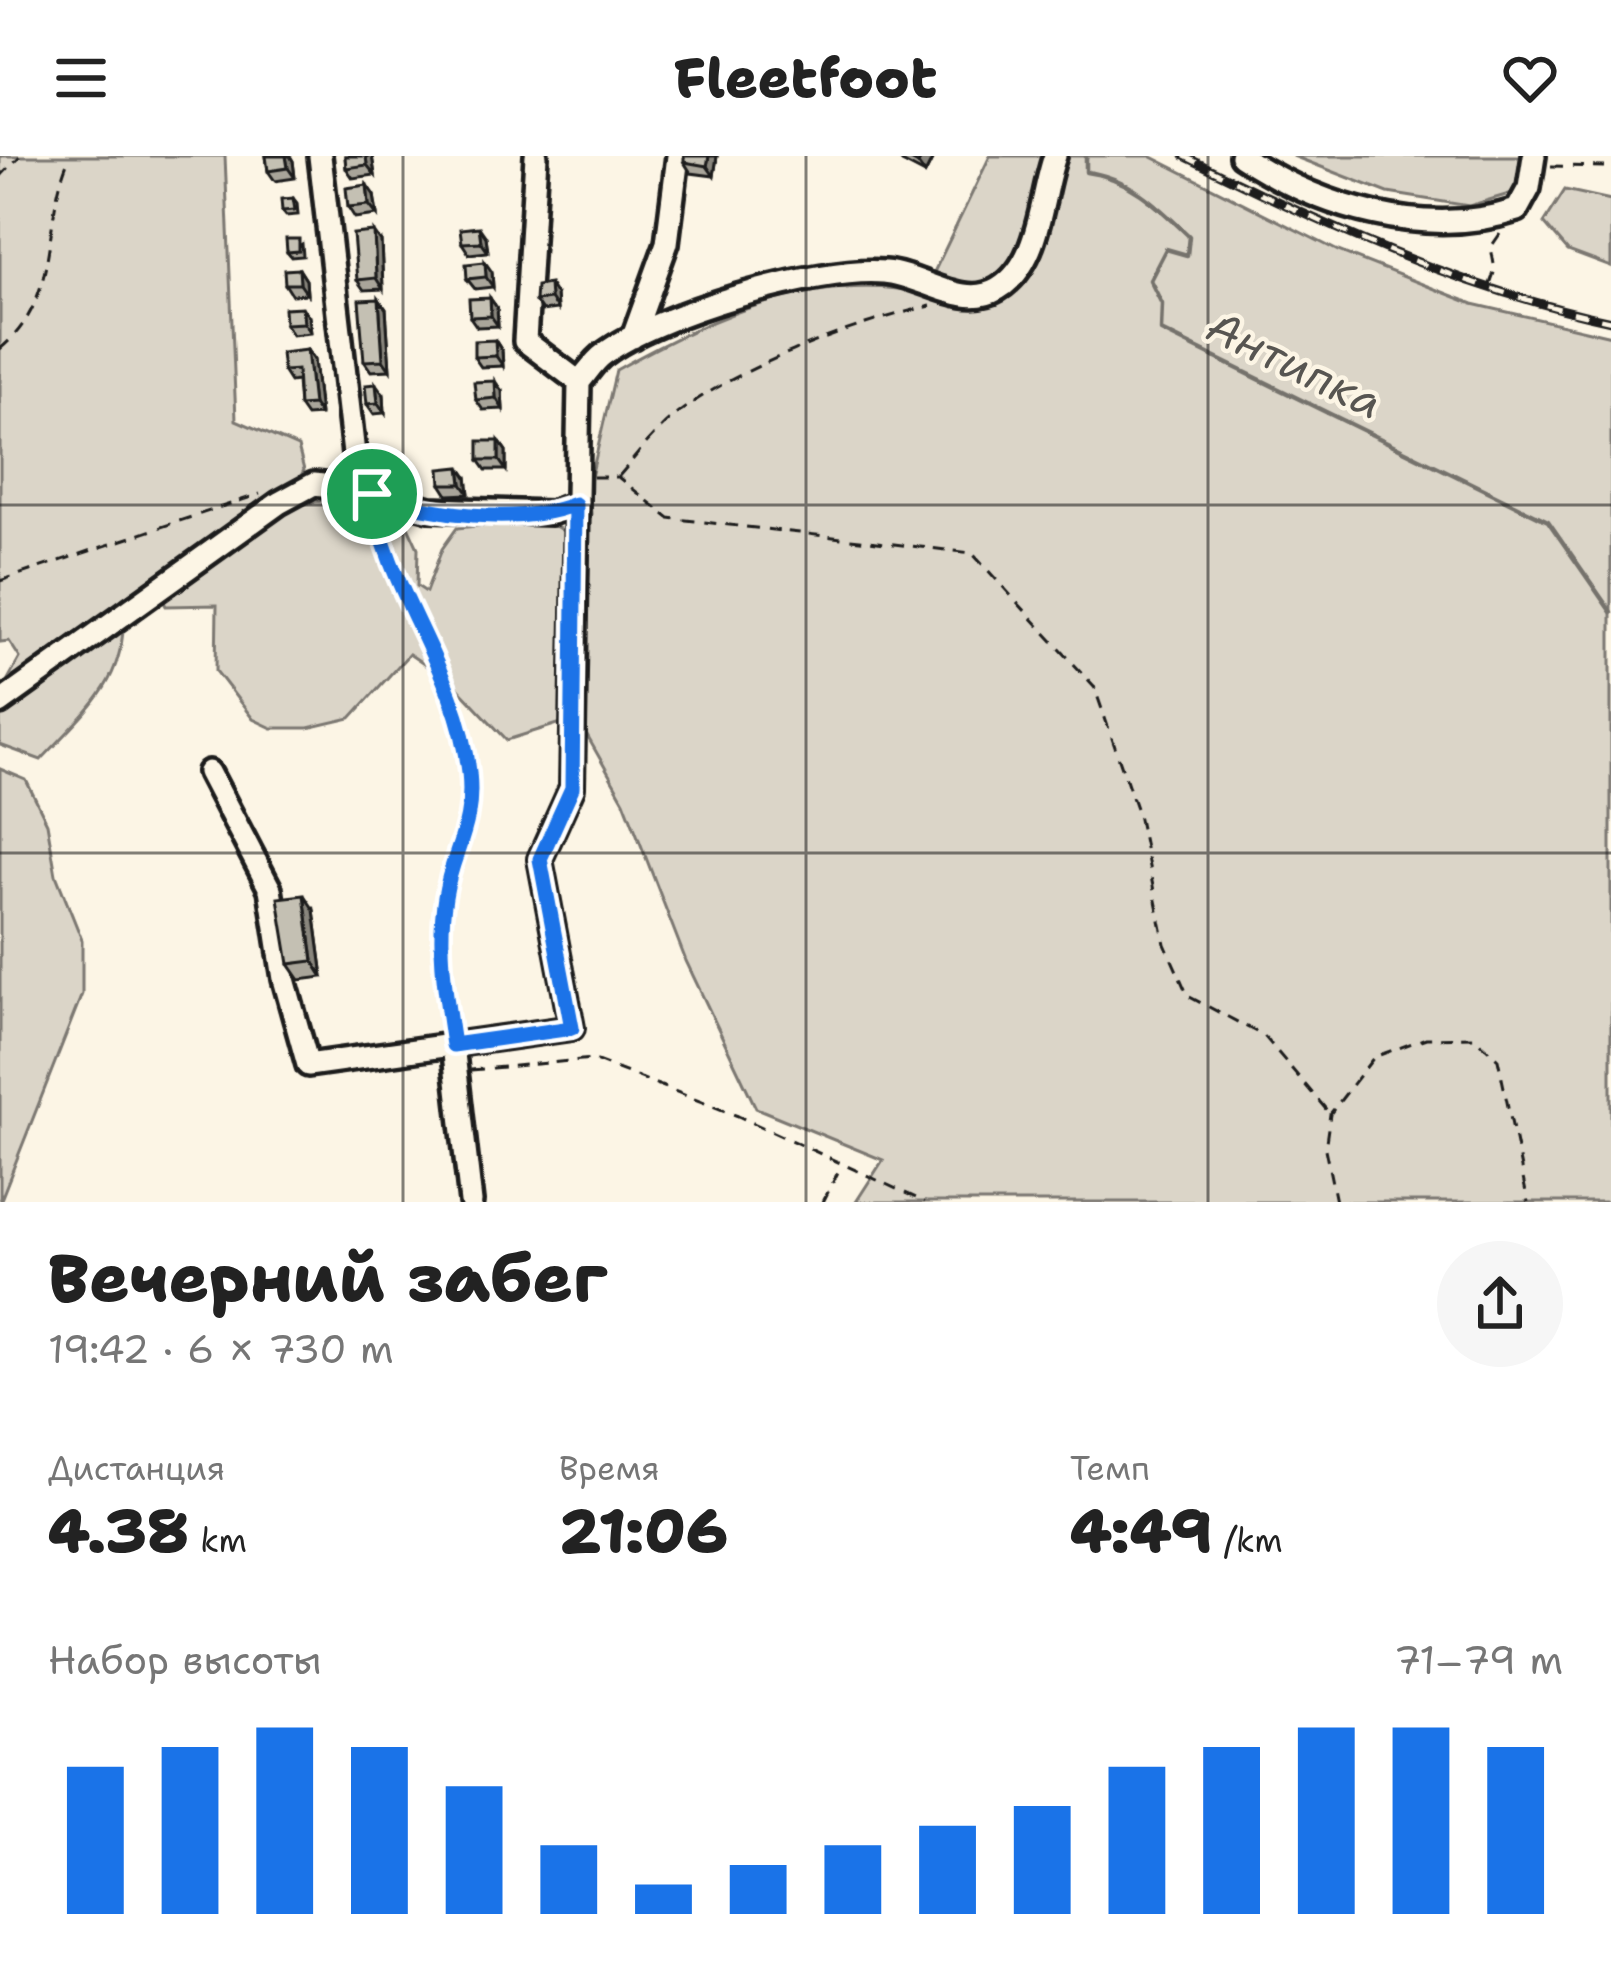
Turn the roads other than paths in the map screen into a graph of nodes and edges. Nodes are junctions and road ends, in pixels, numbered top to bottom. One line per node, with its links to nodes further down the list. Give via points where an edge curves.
1 (320, 156): 9 (street)
2 (536, 156): 8 (street, via 525,341)
3 (678, 156): 7 (street, via 667,243)
4 (1055, 156): 7 (street, via 1015,275 996,291 964,298 927,280 848,272 764,288)
5 (1241, 156): 6 (street, via 1304,192 1363,212 1455,219 1517,210)
6 (1534, 157)
7 (633, 337): 8 (street, via 602,355)
8 (579, 382): 10 (street)
9 (365, 491): 10 (street, via 430,509 490,513 551,513); 11 (street, via 314,484 279,502)
10 (575, 504): 13 (street, via 572,788 540,859 572,1028)
11 (0, 703)
12 (209, 772): 13 (street, via 270,889 308,1065)
13 (453, 1045): 14 (street)
14 (471, 1202)

